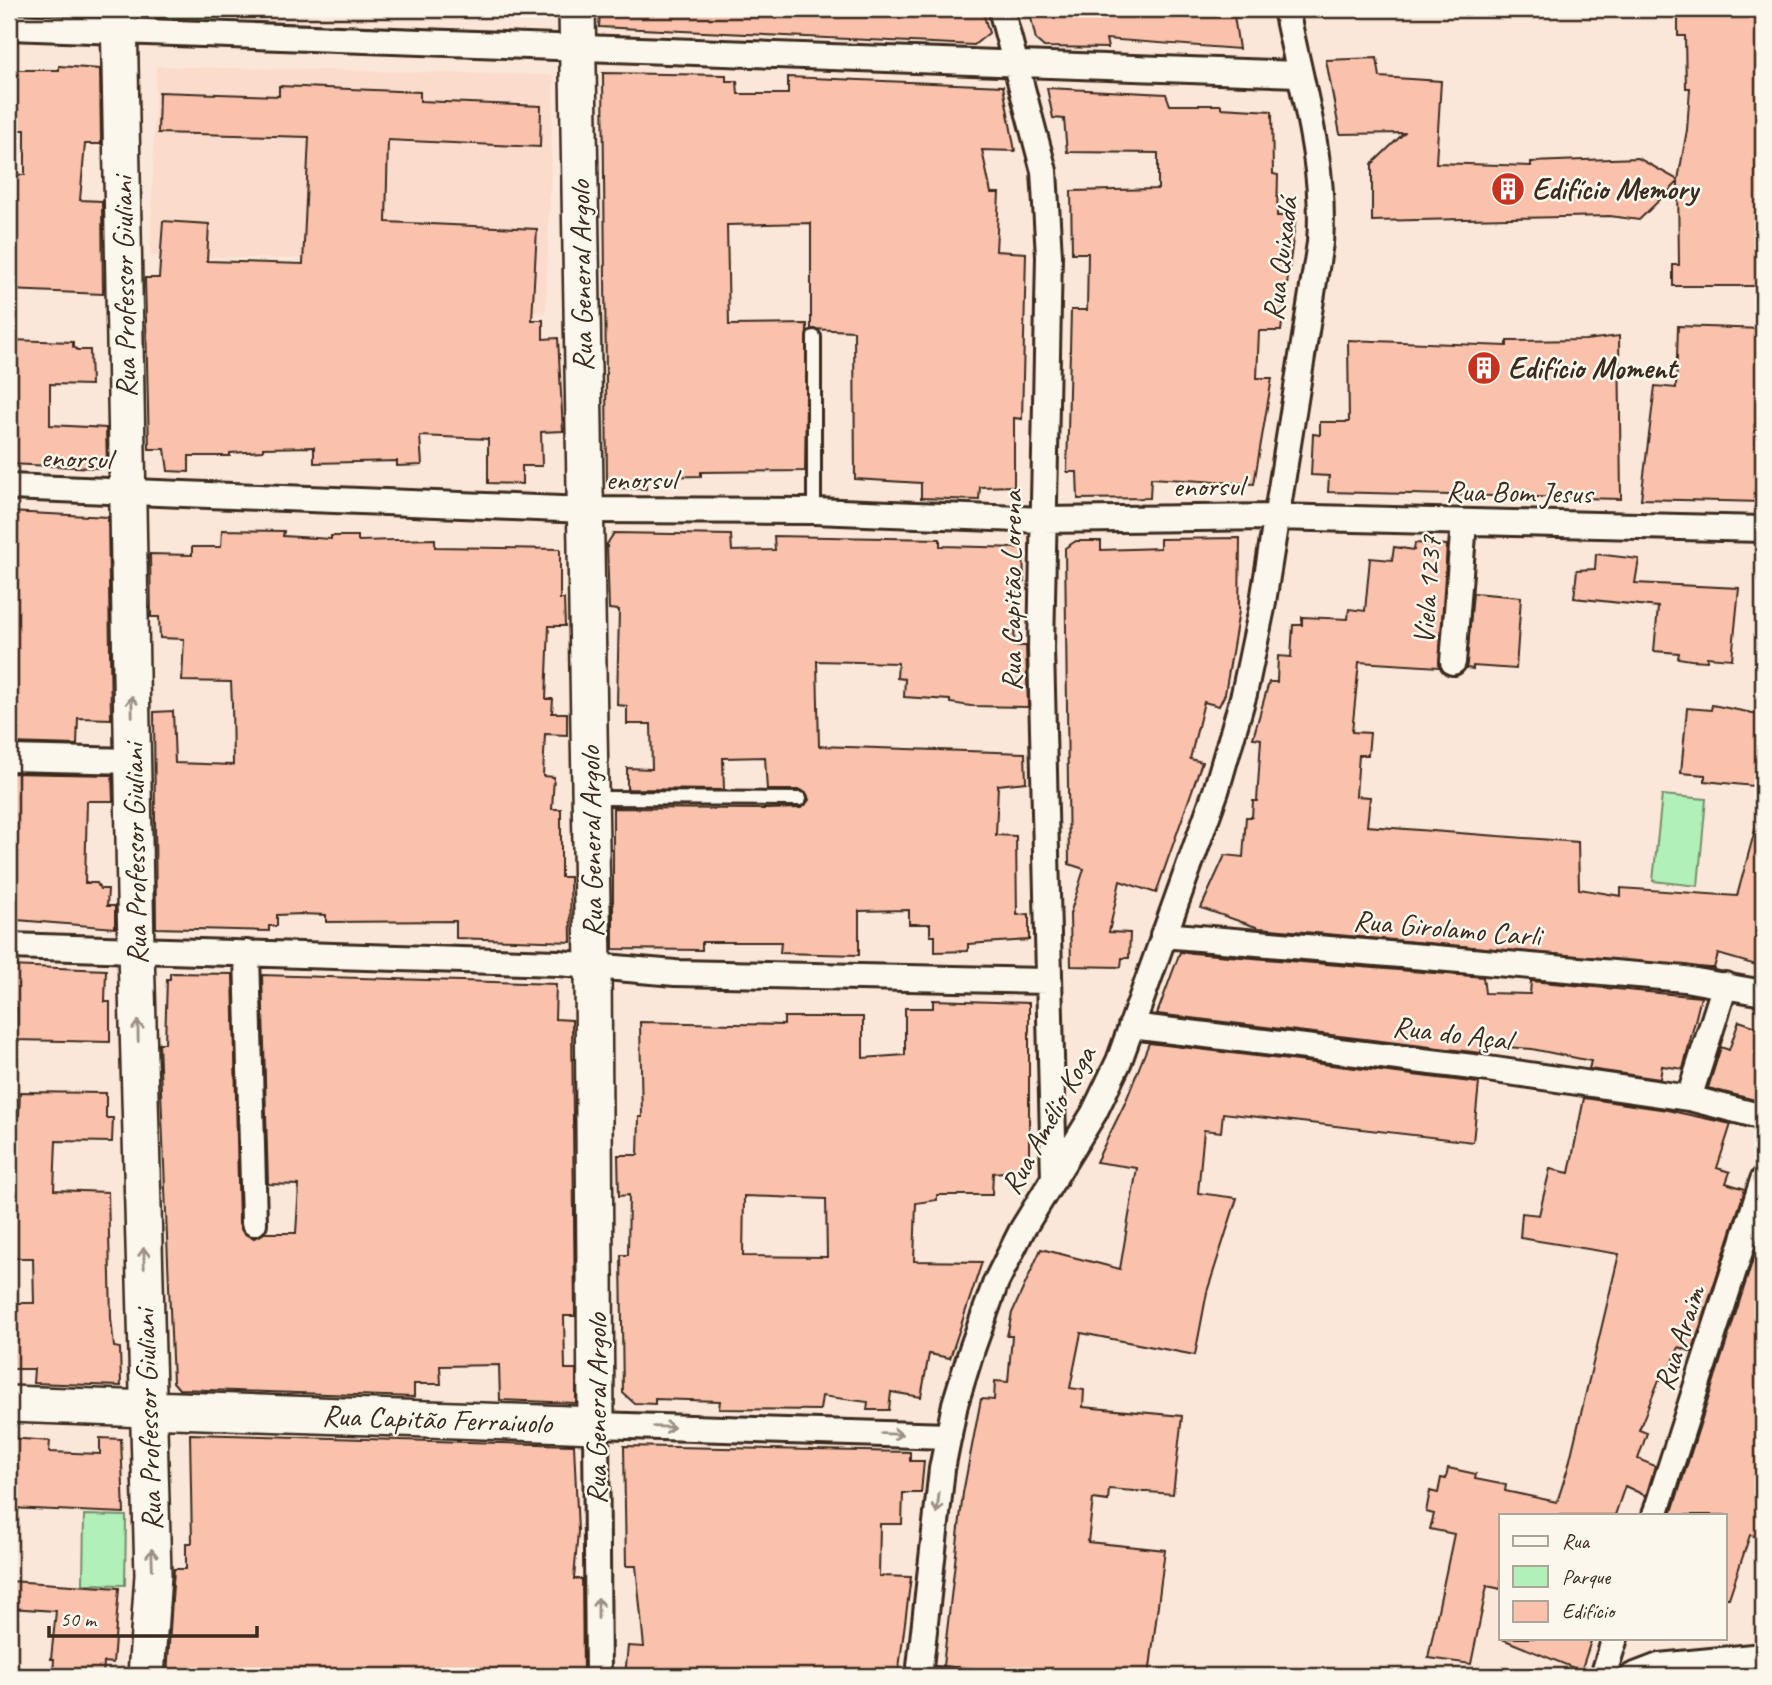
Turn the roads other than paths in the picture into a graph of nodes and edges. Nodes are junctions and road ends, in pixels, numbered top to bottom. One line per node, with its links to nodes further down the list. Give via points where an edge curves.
1 (577, 9): 6 (street, Rua General Argolo)
2 (1001, 9): 7 (street, Rua Capitão Lorena)
3 (1286, 9): 8 (street, Rua Quixadá)
4 (119, 20): 5 (street); 6 (street); 11 (street, Rua Professor Giuliani)
5 (9, 27)
6 (578, 47): 7 (street); 12 (street, Rua General Argolo)
7 (1017, 64): 8 (street); 15 (street, Rua Capitão Lorena, via 1044,172 1049,256)
8 (1299, 74): 14 (street, Rua Quixadá, via 1323,206)
9 (814, 337): 13 (lane)
10 (9, 487): 11 (street, enorsul)
11 (128, 492): 12 (street, enorsul); 20 (street, Rua Professor Giuliani, one-way to 11)
12 (585, 510): 13 (street, enorsul); 21 (street, Rua General Argolo)
13 (814, 511): 15 (street, enorsul)
14 (1274, 517): 15 (street, enorsul); 16 (street, Rua Bom Jesus); 23 (street, Rua Amélio Koga, via 1244,694 1216,791)
15 (1043, 520): 28 (street, Rua Capitão Lorena)
16 (1464, 522): 17 (street, Rua Bom Jesus); 18 (street, Viela 1237)
17 (1763, 529)
18 (1453, 662)
19 (9, 758): 20 (street)
20 (133, 761): 25 (street, Rua Professor Giuliani)
21 (590, 798): 22 (lane); 27 (street, Rua General Argolo)
22 (800, 799)
23 (1163, 935): 29 (street, Rua Girolamo Carli); 31 (street, Rua Amélio Koga)
24 (9, 946): 25 (street)
25 (136, 950): 26 (street); 38 (street, Rua Professor Giuliani, one-way to 25)
26 (247, 953): 27 (street); 36 (street)
27 (593, 966): 28 (street, via 675,973); 39 (street, Rua General Argolo)
28 (1048, 981): 34 (street, Rua Capitão Lorena)
29 (1725, 985): 30 (street, Rua Girolamo Carli); 32 (street)
30 (1763, 993)
31 (1131, 1026): 32 (street, Rua do Açal); 34 (street, Rua Amélio Koga, via 1094,1113)
32 (1689, 1098): 33 (street, Rua do Açal)
33 (1763, 1117)
34 (1054, 1180): 40 (street, Rua Amélio Koga, via 996,1282)
35 (1763, 1180): 41 (street, Rua Araim)
36 (254, 1223)
37 (9, 1404): 38 (street, Rua Capitão Ferraiuolo)
38 (148, 1410): 39 (street, Rua Capitão Ferraiuolo); 46 (street, Rua Professor Giuliani, one-way to 38, via 153,1575)
39 (596, 1425): 40 (street, Rua Capitão Ferraiuolo, one-way to 40); 47 (street, Rua General Argolo, one-way to 39)
40 (949, 1436): 45 (street, Rua Amélio Koga, one-way to 45)
41 (1655, 1514)
42 (1614, 1640): 49 (street)
43 (1763, 1656): 44 (street)
44 (1668, 1671): 50 (street)
45 (919, 1674): 48 (lane)
46 (146, 1676)
47 (598, 1676)
48 (968, 1676)
49 (1603, 1676)
50 (1633, 1676)

